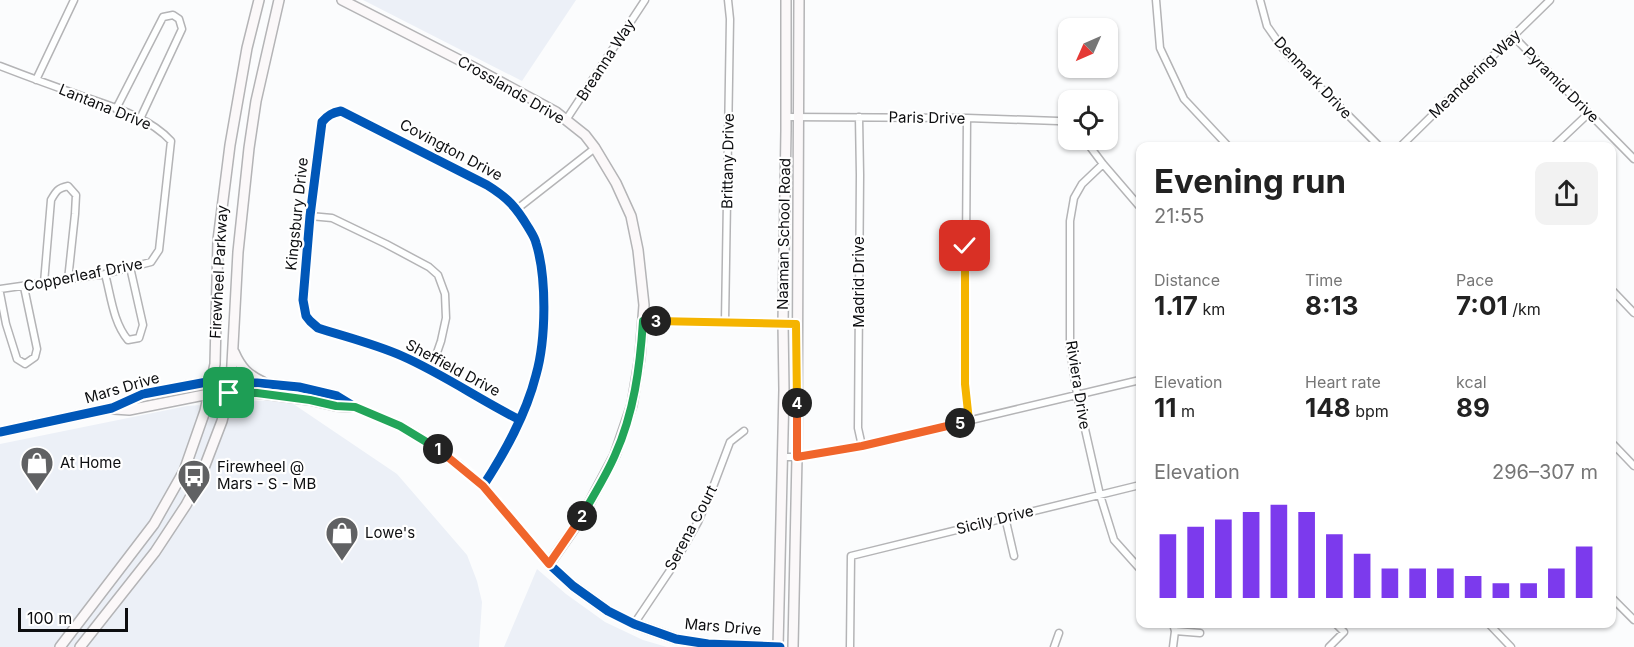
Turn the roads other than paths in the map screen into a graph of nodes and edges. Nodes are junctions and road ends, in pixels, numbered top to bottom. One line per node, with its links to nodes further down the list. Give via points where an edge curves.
1 (74, 0): 14 (street)
2 (259, 0): 53 (main road, Firewheel Parkway, via 230,145 218,240)
3 (279, 0): 50 (main road, Firewheel Parkway, via 249,148)
4 (342, 0): 23 (main road, Crosslands Drive)
5 (645, 0): 23 (street, Breanna Way)
6 (728, 0): 47 (street, Brittany Drive)
7 (786, 0): 18 (main road, Naaman School Road)
8 (799, 0): 19 (main road, Naaman School Road)
9 (1156, 0): 25 (street, via 1160,48 1184,99)
10 (1260, 0): 26 (street, Denmark Drive, via 1267,26 1286,53)
11 (1550, 0): 12 (street, Meandering Way)
12 (1513, 36): 16 (street, Pyramid Drive); 27 (street, Meandering Way)
13 (0, 66): 14 (street, Lantana Drive)
14 (36, 80): 15 (street, Lantana Drive)
15 (116, 109): 22 (street, Lantana Drive); 22 (street, via 163,17 173,15 182,29)
16 (1589, 113): 28 (street); 31 (street, Pyramid Drive)
17 (327, 116): 34 (street, Covington Drive, via 341,111 362,120 488,185); 35 (street, Kingsbury Drive, via 322,122)
18 (786, 117): 19 (street, Paris Drive); 48 (main road, Naaman School Road)
19 (798, 117): 20 (street, Paris Drive); 49 (main road, Naaman School Road)
20 (859, 117): 21 (street, Paris Drive); 65 (street, Madrid Drive, via 858,428)
21 (967, 118): 24 (street, Paris Drive); 62 (street, via 965,384)
22 (140, 119): 36 (street, Lantana Drive, via 171,141)
23 (566, 120): 29 (main road, Crosslands Drive)
24 (1058, 121)
25 (1224, 142)
26 (1375, 142)
27 (1405, 142)
28 (1558, 142)
29 (595, 148): 34 (street); 46 (main road, Crosslands Drive, via 631,216 638,250)
30 (1092, 150): 32 (street)
31 (1634, 159)
32 (1103, 164): 33 (street); 58 (street, Riviera Drive, via 1082,184 1074,198 1070,221 1070,349)
33 (1136, 202)
34 (517, 209): 61 (street, Covington Drive, via 536,242 544,300 536,376)
35 (310, 216): 45 (street, Kingsbury Drive, via 303,300); 51 (street, via 332,219 386,244 438,275 445,294 446,318)
36 (159, 250): 37 (street, Copperleaf Drive, via 151,262)
37 (130, 267): 38 (street, Copperleaf Drive); 38 (street, via 143,325 139,338 128,340 121,332)
38 (105, 274): 39 (street, Copperleaf Drive)
39 (68, 280): 40 (street, Copperleaf Drive); 40 (street, via 76,195 68,186 59,188 51,200)
40 (44, 283): 41 (street, Copperleaf Drive)
41 (24, 287): 42 (street, Copperleaf Drive); 42 (street, via 37,349 35,357 25,364 17,359)
42 (0, 291)
43 (1616, 294): 44 (street)
44 (1634, 312)
45 (306, 316): 51 (street, Sheffield Drive, via 318,328 401,355)
46 (643, 321): 47 (street); 77 (main road, Crosslands Drive, via 632,405 615,455 582,517)
47 (725, 322): 48 (street)
48 (783, 323): 49 (street); 67 (main road, Naaman School Road)
49 (796, 324): 68 (main road, Naaman School Road)
50 (232, 349): 54 (main road, Firewheel Parkway); 55 (main road, via 244,371)
51 (431, 370): 61 (street, Sheffield Drive)
52 (1136, 381): 58 (street)
53 (212, 382): 54 (main road, Mars Drive); 57 (main road, Firewheel Parkway); 60 (main road, Mars Drive, via 143,394)
54 (231, 383): 55 (main road, Mars Drive); 56 (main road, Firewheel Parkway)
55 (268, 384): 59 (main road, Mars Drive, via 337,396)
56 (229, 393): 57 (main road, Mars Drive); 59 (main road, Mars Drive, via 257,393); 75 (main road, Firewheel Parkway, via 199,481)
57 (210, 394): 60 (main road, Mars Drive, via 129,410); 74 (main road, Firewheel Parkway, via 184,471)
58 (1077, 394): 62 (street); 72 (street, Riviera Drive)
59 (355, 407): 70 (main road, Mars Drive, via 431,444)
60 (112, 408): 64 (main road, Mars Drive)
61 (520, 420): 70 (street, Covington Drive)
62 (969, 421): 65 (street)
63 (744, 431): 81 (street, Serena Court, via 730,442 698,522)
64 (0, 432)
65 (862, 446): 68 (street)
66 (1616, 447): 69 (street)
67 (783, 457): 68 (street); 90 (main road, Naaman School Road)
68 (797, 457): 91 (main road, Naaman School Road)
69 (1634, 466)
70 (483, 486): 77 (main road, Mars Drive)
71 (1136, 486): 72 (street, Sicily Drive)
72 (1100, 495): 73 (street, Sicily Drive); 78 (street, Riviera Drive, via 1114,540)
73 (1005, 517): 76 (street); 92 (street, Sicily Drive, via 851,556)
74 (154, 524): 75 (main road); 88 (main road, Firewheel Parkway)
75 (166, 535): 89 (main road, Firewheel Parkway)
76 (1014, 556)
77 (549, 564): 81 (main road, Mars Drive, via 596,603)
78 (1136, 565)
79 (1616, 602): 80 (street)
80 (1634, 620)
81 (634, 624): 90 (main road, Mars Drive, via 694,642)
82 (1174, 628): 94 (street)
83 (1178, 628): 87 (street)
84 (1340, 628): 95 (street, via 1344,632)
85 (1492, 628): 96 (street)
86 (1059, 633): 93 (street)
87 (1200, 633)
88 (60, 647)
89 (80, 647)
90 (779, 647)
91 (794, 647)
92 (850, 647)
93 (1054, 647)
94 (1173, 647)
95 (1329, 647)
96 (1511, 647)

